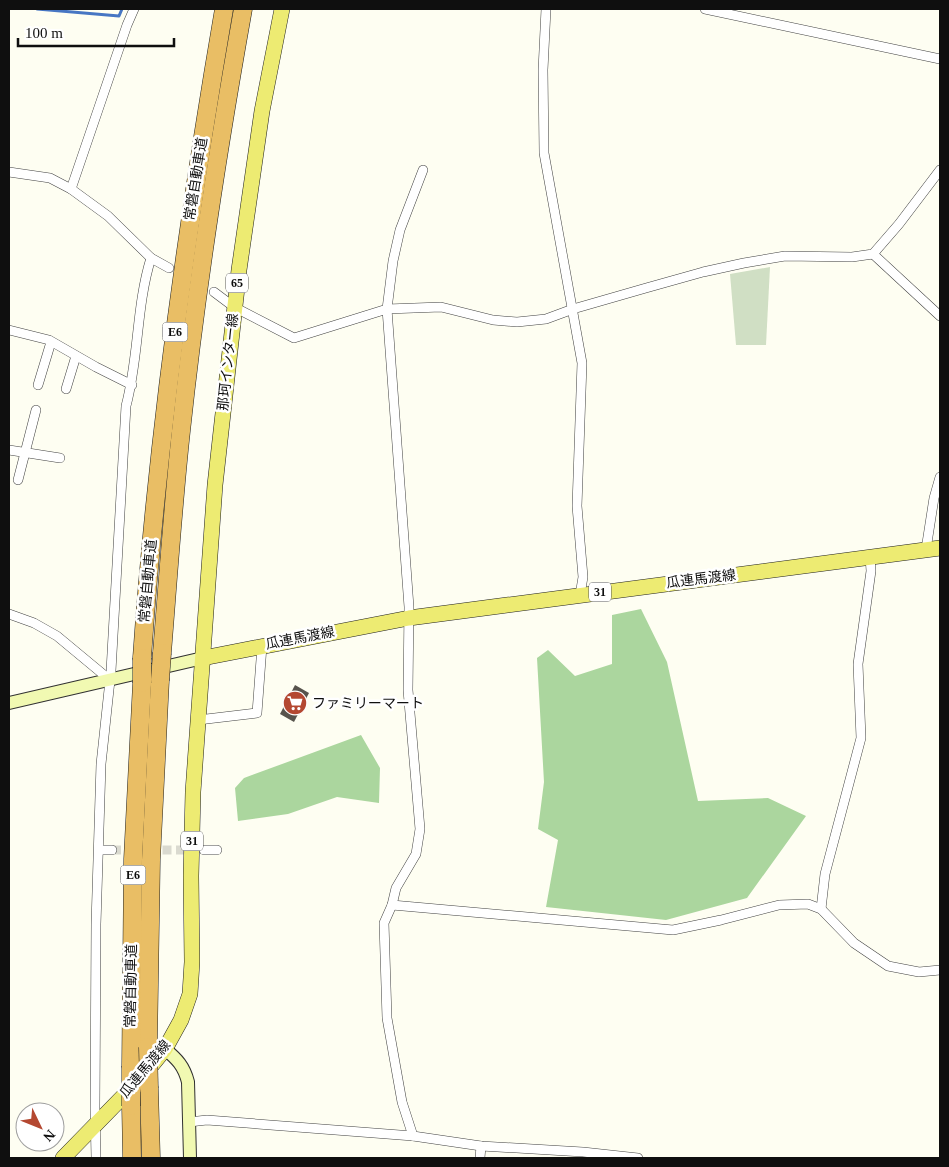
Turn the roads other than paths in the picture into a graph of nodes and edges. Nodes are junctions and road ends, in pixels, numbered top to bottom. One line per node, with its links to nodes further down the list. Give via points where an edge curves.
1 (134, 9): 11 (street)
2 (224, 9): 57 (highway, 常磐自動車道 / E6, bridge, via 184,256 148,576 133,859)
3 (243, 9): 50 (highway, 常磐自動車道 / E6, bridge, via 192,336 162,653 151,860)
4 (282, 9): 16 (main road, 那珂インター線 / 65, via 262,111)
5 (546, 9): 18 (street, via 544,153)
6 (705, 9): 7 (street)
7 (940, 59)
8 (423, 170): 17 (street, via 400,230)
9 (940, 170): 12 (street)
10 (9, 172): 11 (street, via 50,178)
11 (71, 189): 13 (street, via 108,216)
12 (872, 254): 18 (street, via 786,256 744,263); 19 (street)
13 (151, 258): 14 (street); 24 (street, via 144,280)
14 (169, 268)
15 (214, 292): 16 (street)
16 (234, 307): 17 (street, via 294,338); 39 (main road, 那珂インター線 / 65, via 215,485)
17 (388, 309): 18 (street, via 441,308 517,322 546,319); 37 (street)
18 (573, 309): 35 (street, via 582,363 576,506 582,577)
19 (940, 316)
20 (9, 330): 21 (street)
21 (51, 342): 22 (street); 23 (street)
22 (76, 356): 24 (street); 25 (street)
23 (38, 385)
24 (132, 385): 40 (street, via 126,406)
25 (66, 389)
26 (36, 410): 28 (street)
27 (9, 450): 28 (street)
28 (25, 452): 29 (street); 31 (street)
29 (60, 458)
30 (940, 477): 33 (street)
31 (18, 480)
32 (940, 548): 33 (main road, 瓜連馬渡線 / 31)
33 (925, 550): 34 (main road, 瓜連馬渡線 / 31)
34 (870, 557): 35 (main road, 瓜連馬渡線 / 31); 48 (street, via 871,571 858,664 861,738 825,874)
35 (580, 595): 37 (main road, 瓜連馬渡線 / 31)
36 (9, 614): 40 (street, via 57,636)
37 (409, 618): 38 (main road, 瓜連馬渡線 / 31); 47 (street, via 408,690 420,830 416,854 396,888)
38 (262, 646): 39 (main road, 瓜連馬渡線 / 31); 42 (street, via 257,713)
39 (203, 658): 40 (street); 42 (main road, 瓜連馬渡線 / 31)
40 (110, 680): 41 (street); 43 (street, via 101,764)
41 (9, 703)
42 (198, 720): 50 (main road, 瓜連馬渡線 / 31, via 193,792 190,994 181,1020)
43 (99, 850): 44 (street); 52 (street)
44 (112, 850)
45 (204, 850): 46 (street)
46 (217, 850)
47 (392, 905): 48 (street, via 673,930 779,905 808,904); 53 (street, via 384,923 387,1018 402,1102)
48 (821, 909): 49 (street, via 854,943 888,966 919,972)
49 (940, 970)
50 (156, 1048): 51 (street, via 180,1063 185,1071); 52 (main road, 瓜連馬渡線 / 31, via 143,1076); 58 (highway, 常磐自動車道 / E6, bridge, via 149,1088)
51 (189, 1122): 53 (street, via 207,1120); 59 (street)
52 (95, 1125): 55 (main road, 瓜連馬渡線 / 31); 56 (street)
53 (412, 1136): 54 (street)
54 (481, 1146): 60 (street); 61 (street)
55 (63, 1158)
56 (96, 1158)
57 (132, 1158)
58 (151, 1158)
59 (190, 1158)
60 (480, 1158)
61 (638, 1158)

